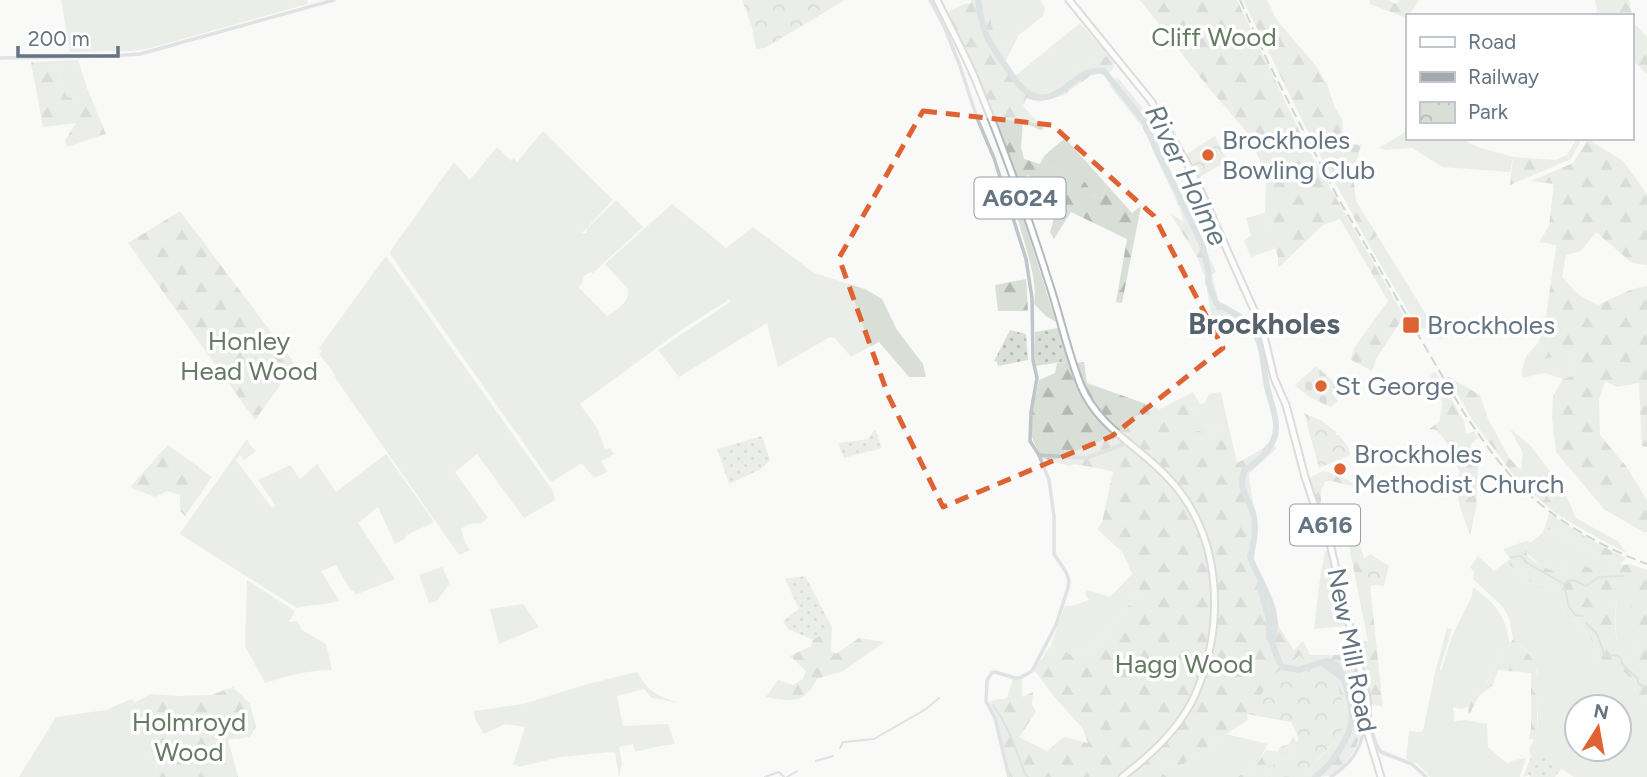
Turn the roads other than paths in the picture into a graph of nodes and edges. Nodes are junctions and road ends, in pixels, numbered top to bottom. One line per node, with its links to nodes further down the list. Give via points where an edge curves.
1 (334, 0): 5 (street, via 140,54)
2 (930, 0): 7 (street, via 960,66 1026,259 1037,378 1030,441)
3 (937, 0): 6 (main road, A6024, via 1000,141 1082,388 1094,410)
4 (1069, 0): 8 (main road, New Mill Road / A616, via 1152,101 1194,176 1258,319 1305,477 1327,531 1367,698)
5 (0, 58)
6 (1127, 443): 7 (street, via 1087,458); 10 (main road, A6024, via 1171,481 1196,518 1213,575 1215,607 1195,695 1155,749)
7 (1039, 454): 9 (street, via 1051,488 1054,554 1069,581 1056,625 1032,671 1015,678 995,672 987,680 986,701 995,718)
8 (1367, 724): 11 (street, via 1350,762); 12 (main road, New Mill Road / A616); 13 (street, via 1381,752 1410,764)
9 (1009, 777)
10 (1122, 777)
11 (1331, 777)
12 (1381, 777)
13 (1426, 777)

